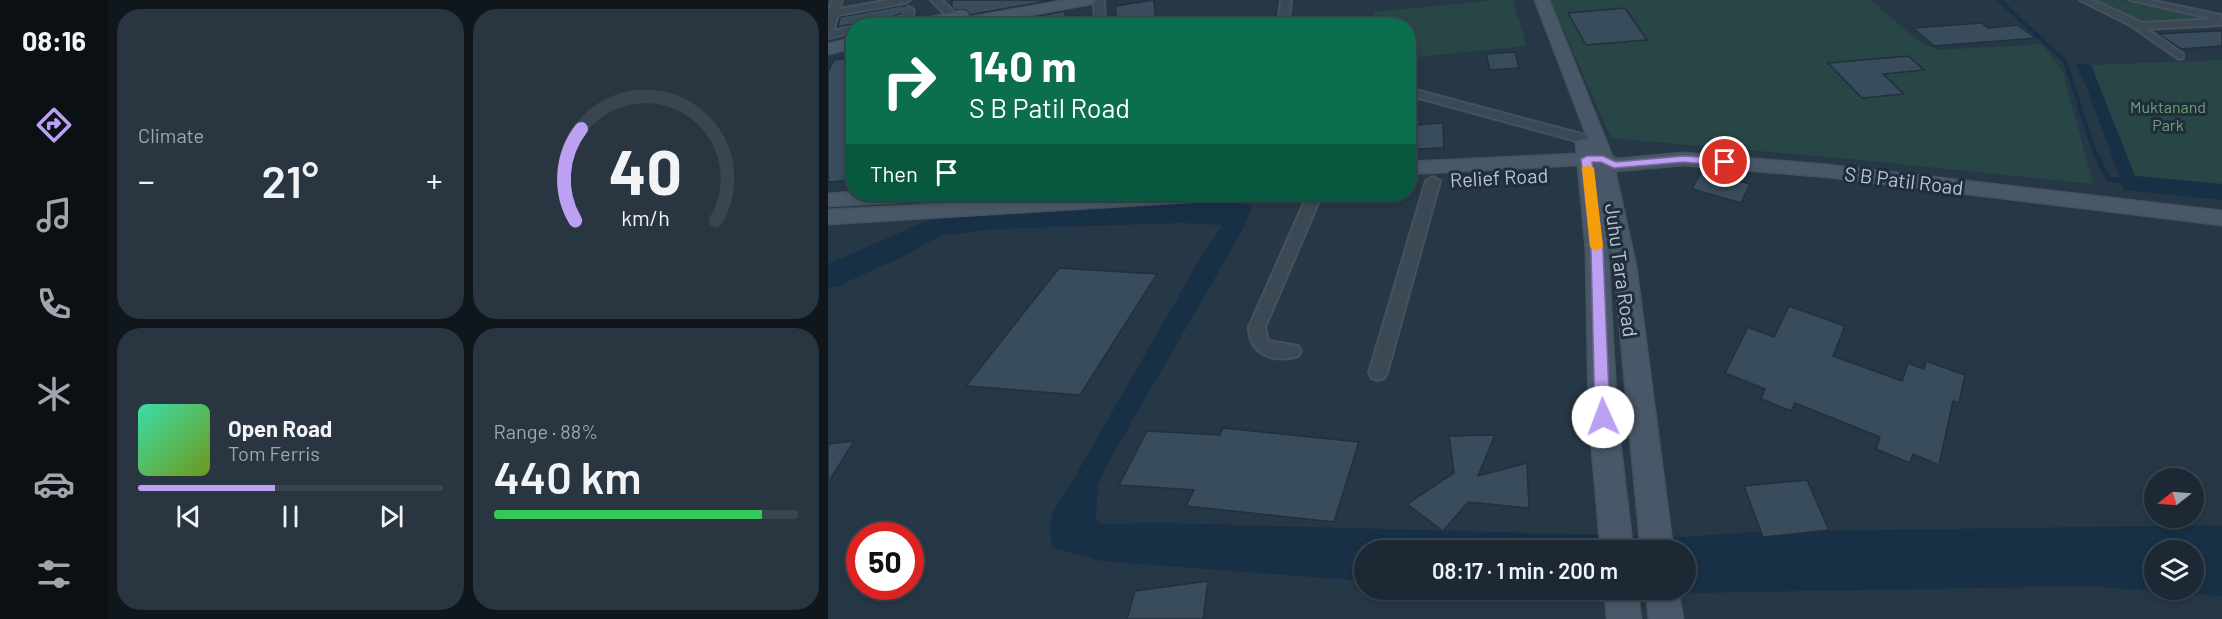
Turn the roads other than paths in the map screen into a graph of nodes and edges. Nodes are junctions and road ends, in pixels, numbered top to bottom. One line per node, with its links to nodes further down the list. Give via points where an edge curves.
1 (837, 0): 22 (street)
2 (936, 0): 15 (street)
3 (1053, 0): 16 (main road)
4 (1099, 0): 18 (street)
5 (1286, 0): 19 (street)
6 (1530, 0): 31 (main road, Juhu Tara Road)
7 (1542, 0): 31 (main road, Juhu Tara Road)
8 (2085, 0): 23 (street)
9 (2135, 0): 20 (street)
10 (2149, 0): 13 (street, via 2207,12)
11 (1082, 1): 17 (main road)
12 (907, 5): 14 (street); 14 (street, via 908,18)
13 (2214, 7)
14 (877, 16)
15 (949, 18)
16 (974, 18)
17 (1026, 18)
18 (1100, 18)
19 (1284, 18)
20 (2222, 20): 23 (street)
21 (846, 21): 22 (street)
22 (829, 24): 24 (street)
23 (2134, 25): 29 (street)
24 (846, 27)
25 (846, 39): 26 (main road)
26 (828, 42)
27 (846, 46): 28 (main road)
28 (828, 49)
29 (2179, 56)
30 (1416, 94): 31 (street)
31 (1597, 161): 33 (main road, Relief Road); 41 (main road, S B Patil Road, via 1684,159 1828,171); 44 (main road, Juhu Tara Road, via 1603,417); 45 (main road, Juhu Tara Road, via 1625,266)
32 (1416, 168): 33 (main road, Relief Road)
33 (1480, 171): 34 (main road, Relief Road)
34 (1433, 181): 35 (main road, Relief Road); 43 (street)
35 (1416, 182)
36 (846, 199): 37 (main road)
37 (828, 200)
38 (1100, 201): 40 (main road)
39 (1313, 201): 42 (street, via 1257,327 1256,337 1261,346)
40 (828, 217)
41 (2222, 218)
42 (1292, 351)
43 (1378, 373)
44 (1616, 540)
45 (1656, 540)
46 (1622, 600): 48 (main road)
47 (1663, 600): 49 (main road)
48 (1624, 619)
49 (1666, 619)

